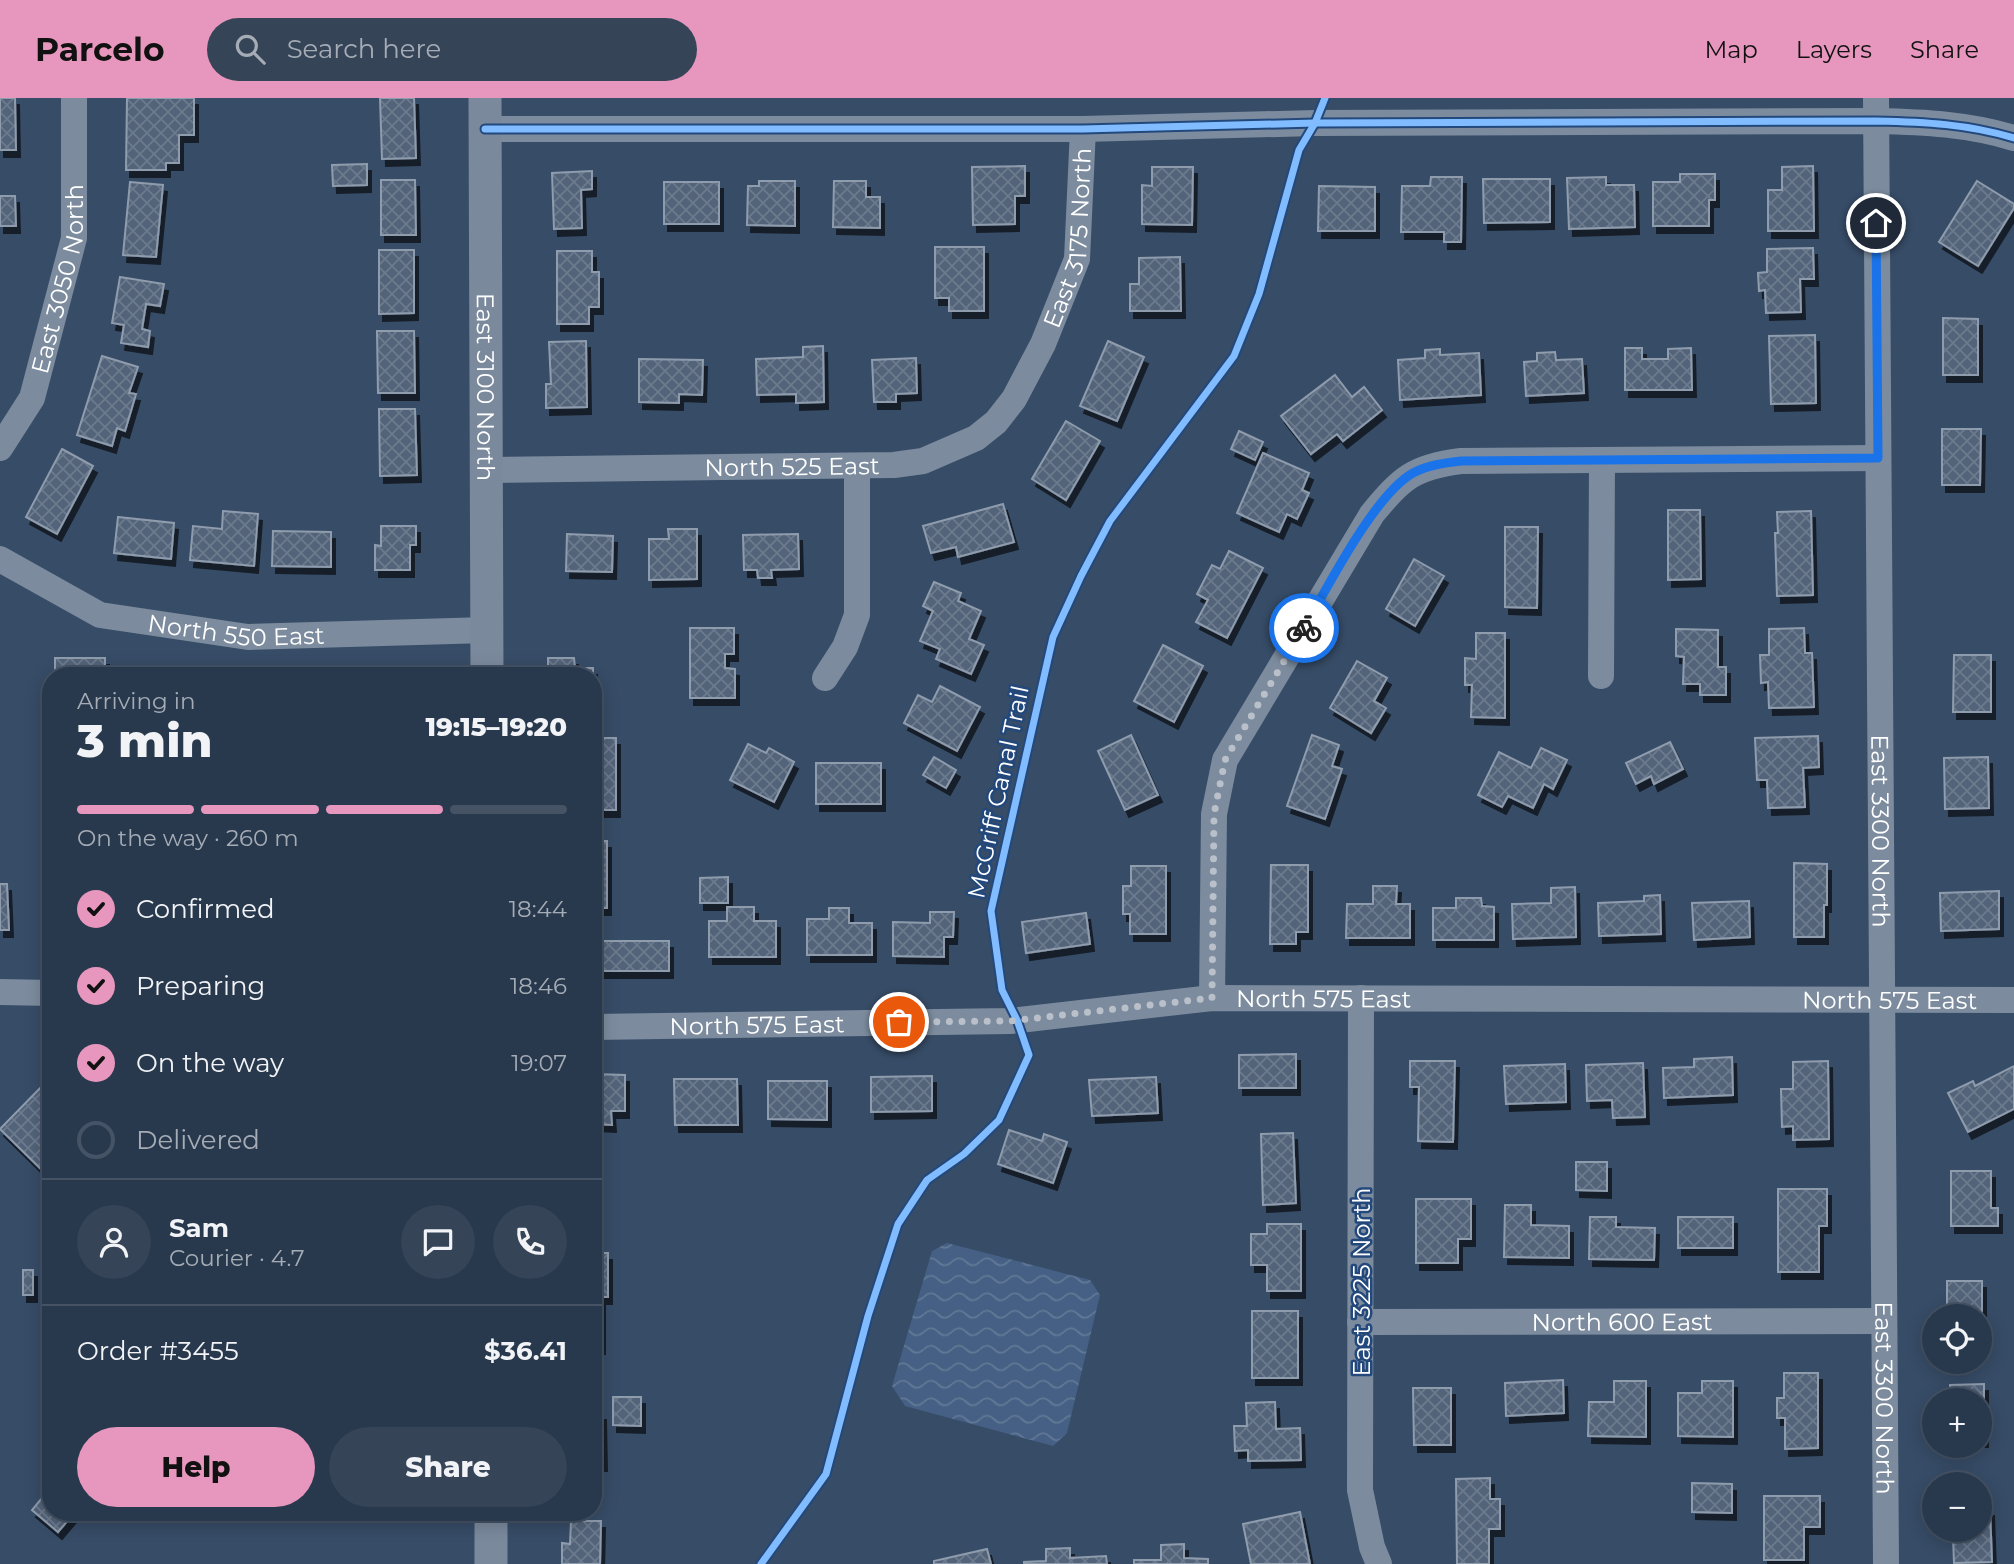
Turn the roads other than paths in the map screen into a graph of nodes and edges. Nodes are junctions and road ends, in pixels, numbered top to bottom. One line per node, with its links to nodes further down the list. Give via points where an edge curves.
1 (74, 98): 7 (street, East 3050 North, via 74,238 32,398)
2 (1876, 109): 4 (street); 5 (street); 8 (street, East 3300 North)
3 (485, 114): 4 (street); 11 (main road, East 3100 North)
4 (1083, 129): 6 (street, East 3175 North, via 1077,259)
5 (2014, 138)
6 (1043, 344): 10 (street, North 525 East, via 1014,399 976,438 923,461)
7 (0, 448)
8 (1878, 458): 9 (street); 21 (street, East 3300 North)
9 (1602, 460): 15 (street); 19 (street, via 1436,464 1396,485 1372,514 1225,760 1214,814)
10 (857, 466): 11 (street, North 525 East); 16 (street, via 857,615 845,647)
11 (486, 470): 13 (main road, East 3100 North)
12 (0, 559): 13 (street, North 550 East, via 100,615 248,637)
13 (487, 630): 14 (main road, East 3100 North)
14 (487, 667)
15 (1601, 676)
16 (825, 678)
17 (0, 992): 18 (street)
18 (42, 993)
19 (1212, 998): 20 (street, North 575 East); 23 (street, North 575 East, via 1010,1021)
20 (1361, 998): 21 (street, North 575 East); 25 (street, East 3225 North)
21 (1882, 999): 22 (street, North 575 East); 24 (street, East 3300 North)
22 (2014, 1000)
23 (602, 1027)
24 (1884, 1321): 25 (street, North 600 East); 29 (street, East 3300 North)
25 (1360, 1322): 28 (street, East 3225 North, via 1360,1490)
26 (491, 1521): 27 (main road)
27 (491, 1564)
28 (1379, 1564)
29 (1886, 1564)

